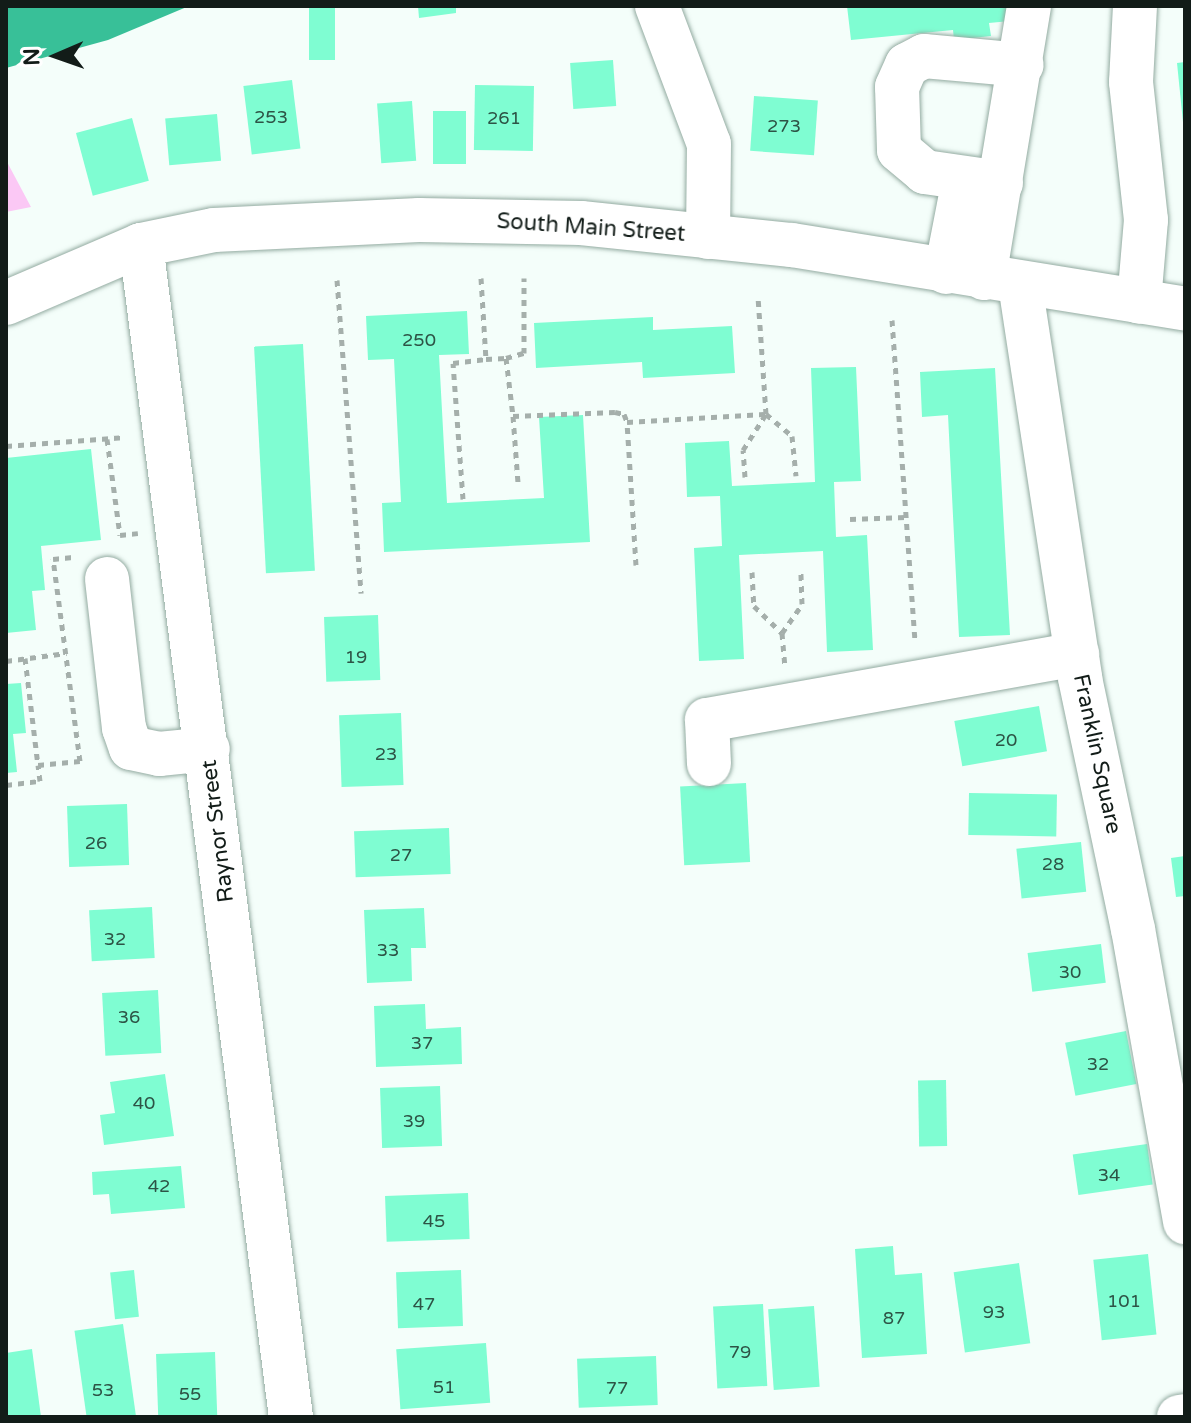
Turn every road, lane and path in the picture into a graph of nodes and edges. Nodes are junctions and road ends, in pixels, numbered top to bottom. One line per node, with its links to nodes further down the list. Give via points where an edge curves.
1 (657, 6): 6 (street, via 709,144)
2 (1029, 6): 4 (street, Franklin Square)
3 (1135, 6): 13 (street, via 1131,82 1146,220)
4 (1022, 65): 5 (street, Franklin Square); 5 (street, via 924,56 907,65 897,87 899,150 925,172)
5 (983, 181): 10 (street, Franklin Square)
6 (708, 237): 7 (street, South Main Street, via 581,223 419,220 214,230); 10 (street, South Main Street)
7 (141, 245): 14 (street, South Main Street); 45 (street, Raynor Street)
8 (481, 278): 18 (path)
9 (524, 278): 17 (path, via 524,353)
10 (983, 278): 13 (street, South Main Street); 41 (street, Franklin Square)
11 (337, 280): 37 (path)
12 (758, 298): 19 (path)
13 (1139, 302): 15 (street, South Main Street)
14 (6, 303)
15 (1185, 309)
16 (892, 320): 29 (path)
17 (506, 358): 18 (path); 20 (path)
18 (486, 359): 28 (path, via 453,363)
19 (766, 414): 21 (path); 25 (path, via 792,436); 26 (path, via 743,450)
20 (513, 416): 21 (path, via 615,412 624,414); 27 (path)
21 (627, 422): 34 (path)
22 (135, 436): 23 (path)
23 (107, 439): 24 (path); 32 (path)
24 (6, 446)
25 (796, 476)
26 (745, 477)
27 (518, 483)
28 (463, 499)
29 (906, 517): 30 (path); 39 (path)
30 (850, 519)
31 (146, 532): 32 (path)
32 (120, 535): 33 (path)
33 (99, 560): 40 (path, via 53,559); 45 (street, via 131,748 159,754)
34 (636, 565)
35 (752, 572): 38 (path, via 754,606)
36 (801, 573): 38 (path, via 802,604)
37 (361, 593)
38 (782, 633): 44 (path)
39 (916, 649)
40 (66, 653): 42 (path); 47 (path, via 80,761)
41 (1077, 654): 46 (street, via 707,720); 49 (street, Franklin Square)
42 (25, 658): 43 (path); 47 (path)
43 (6, 661)
44 (785, 673)
45 (208, 749): 51 (street, Raynor Street)
46 (709, 764)
47 (38, 765): 48 (path, via 40,781)
48 (6, 785)
49 (1185, 1222)
50 (1185, 1416): 52 (street)
51 (291, 1417)
52 (1179, 1417)

